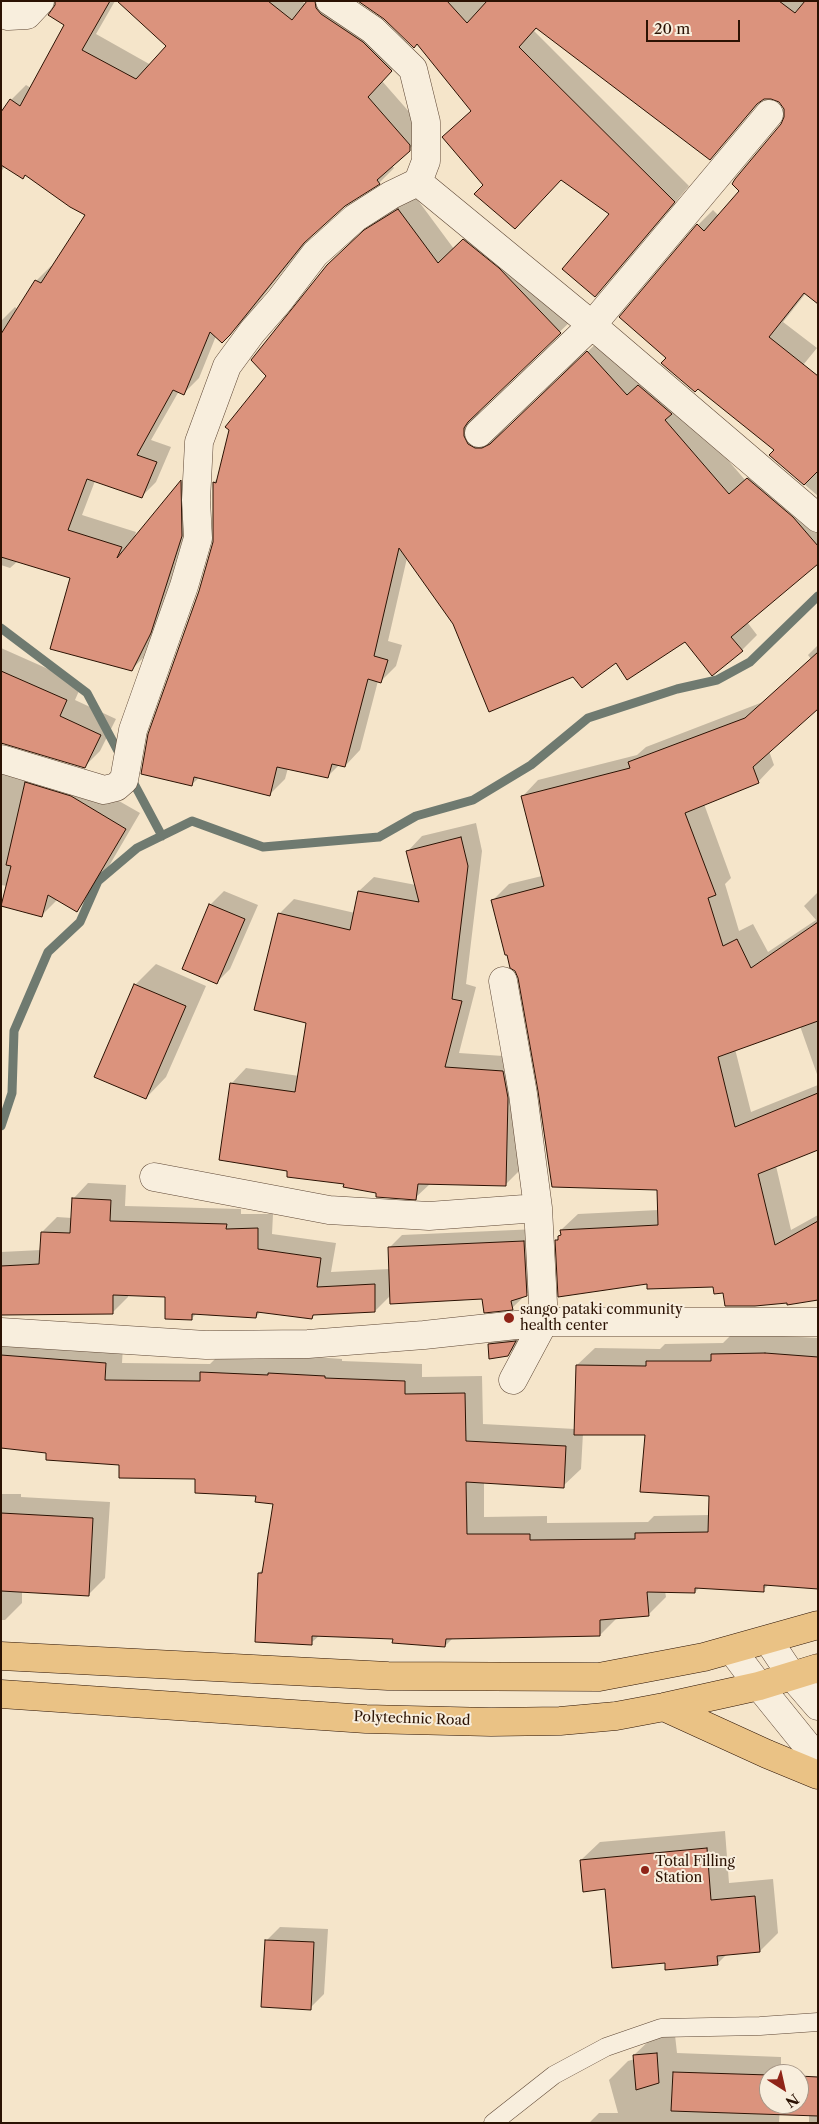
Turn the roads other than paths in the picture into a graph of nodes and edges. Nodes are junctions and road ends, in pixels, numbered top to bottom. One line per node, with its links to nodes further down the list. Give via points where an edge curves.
1 (40, 1): 3 (street, via 27,16)
2 (330, 1): 5 (street, via 373,30 413,69 426,122 426,161)
3 (1, 14)
4 (769, 114): 6 (street)
5 (418, 182): 6 (street); 9 (street, via 355,218 315,254 227,366 199,442 198,538 133,730 124,780 116,787 104,790)
6 (592, 325): 7 (street); 8 (street)
7 (478, 433)
8 (818, 518)
9 (1, 759)
10 (503, 981): 12 (street, via 523,1094)
11 (154, 1178): 12 (street, via 329,1210 429,1216)
12 (538, 1208): 13 (street)
13 (544, 1322): 14 (street); 15 (street, via 308,1344 206,1345); 16 (street)
14 (818, 1322)
15 (1, 1332)
16 (513, 1380)
17 (818, 1625): 18 (main road)
18 (768, 1640): 19 (main road); 22 (street)
19 (732, 1650): 20 (main road, via 598,1677 388,1676); 23 (street)
20 (1, 1656)
21 (818, 1668): 22 (main road, Polytechnic Road)
22 (792, 1676): 23 (main road, Polytechnic Road); 25 (street)
23 (759, 1686): 26 (main road, Polytechnic Road); 27 (street)
24 (1, 1694): 26 (main road, Polytechnic Road, via 366,1719 491,1722 560,1721 616,1716)
25 (818, 1706)
26 (664, 1707): 28 (main road)
27 (818, 1759)
28 (818, 1775)
29 (818, 2022): 30 (lane, via 661,2028 606,2047 554,2076)
30 (493, 2123)

